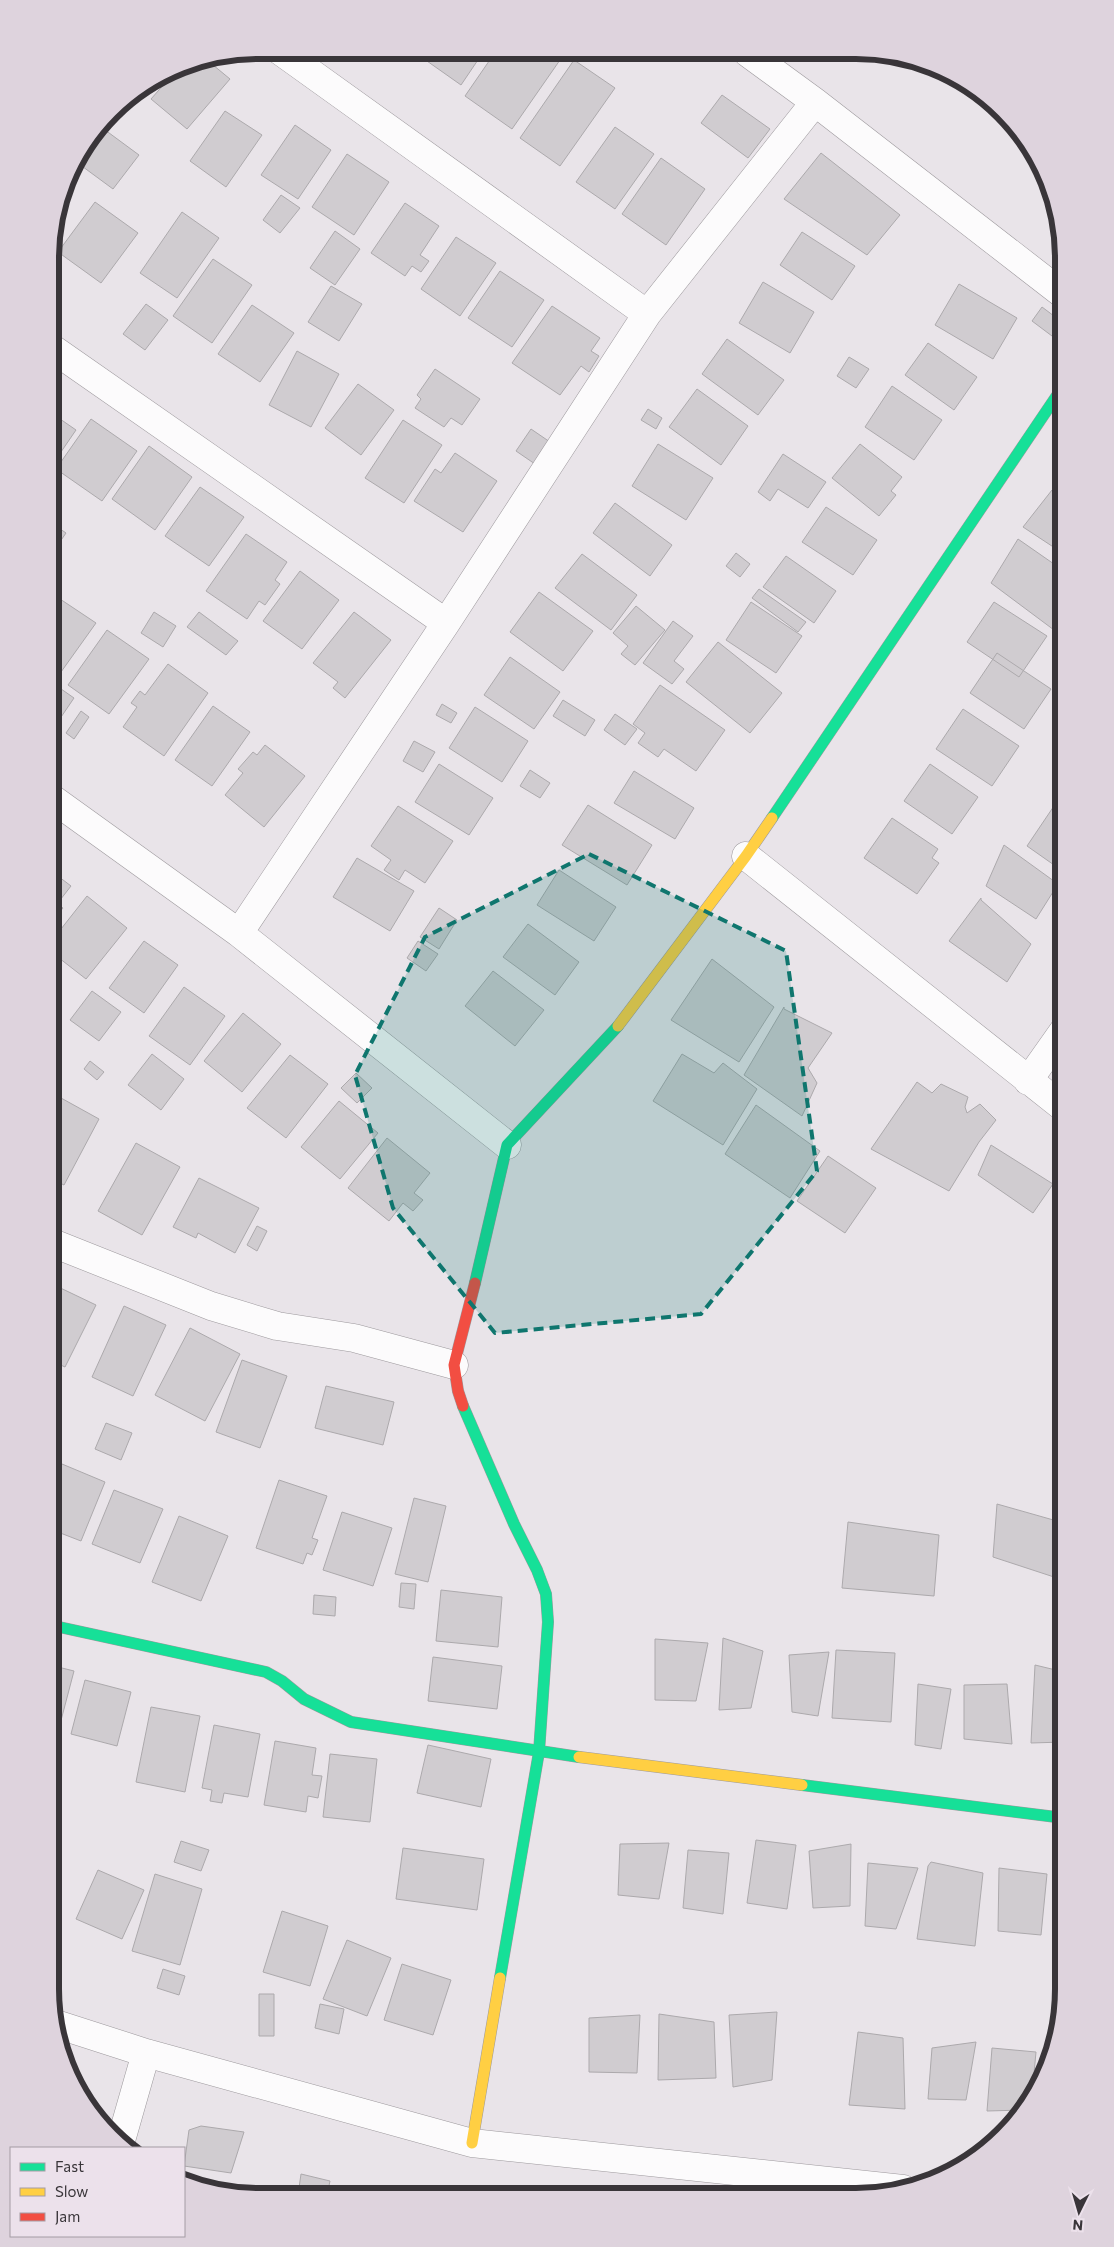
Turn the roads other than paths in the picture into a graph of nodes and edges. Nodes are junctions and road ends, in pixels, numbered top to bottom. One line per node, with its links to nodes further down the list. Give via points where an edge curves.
1 (293, 59): 5 (street)
2 (756, 59): 3 (street)
3 (815, 102): 4 (street); 5 (street)
4 (1055, 288)
5 (647, 314): 8 (street)
6 (59, 353): 8 (street)
7 (1055, 399): 10 (street)
8 (446, 623): 11 (street)
9 (59, 804): 11 (street)
10 (746, 856): 13 (street); 15 (street, via 623,1021)
11 (238, 933): 15 (street)
12 (1055, 1043): 13 (street)
13 (1028, 1082): 14 (street)
14 (1055, 1102)
15 (507, 1145): 17 (street)
16 (59, 1246): 17 (street, via 211,1306 277,1326 354,1338)
17 (454, 1364): 19 (street, via 467,1419 546,1594 548,1622)
18 (59, 1627): 19 (street, via 266,1672 304,1699 352,1722)
19 (539, 1752): 20 (street); 24 (street)
20 (1055, 1817)
21 (63, 2026): 22 (street)
22 (146, 2053): 23 (street); 24 (street)
23 (123, 2135)
24 (472, 2143): 25 (street)
25 (772, 2186): 26 (street)
26 (859, 2188)

